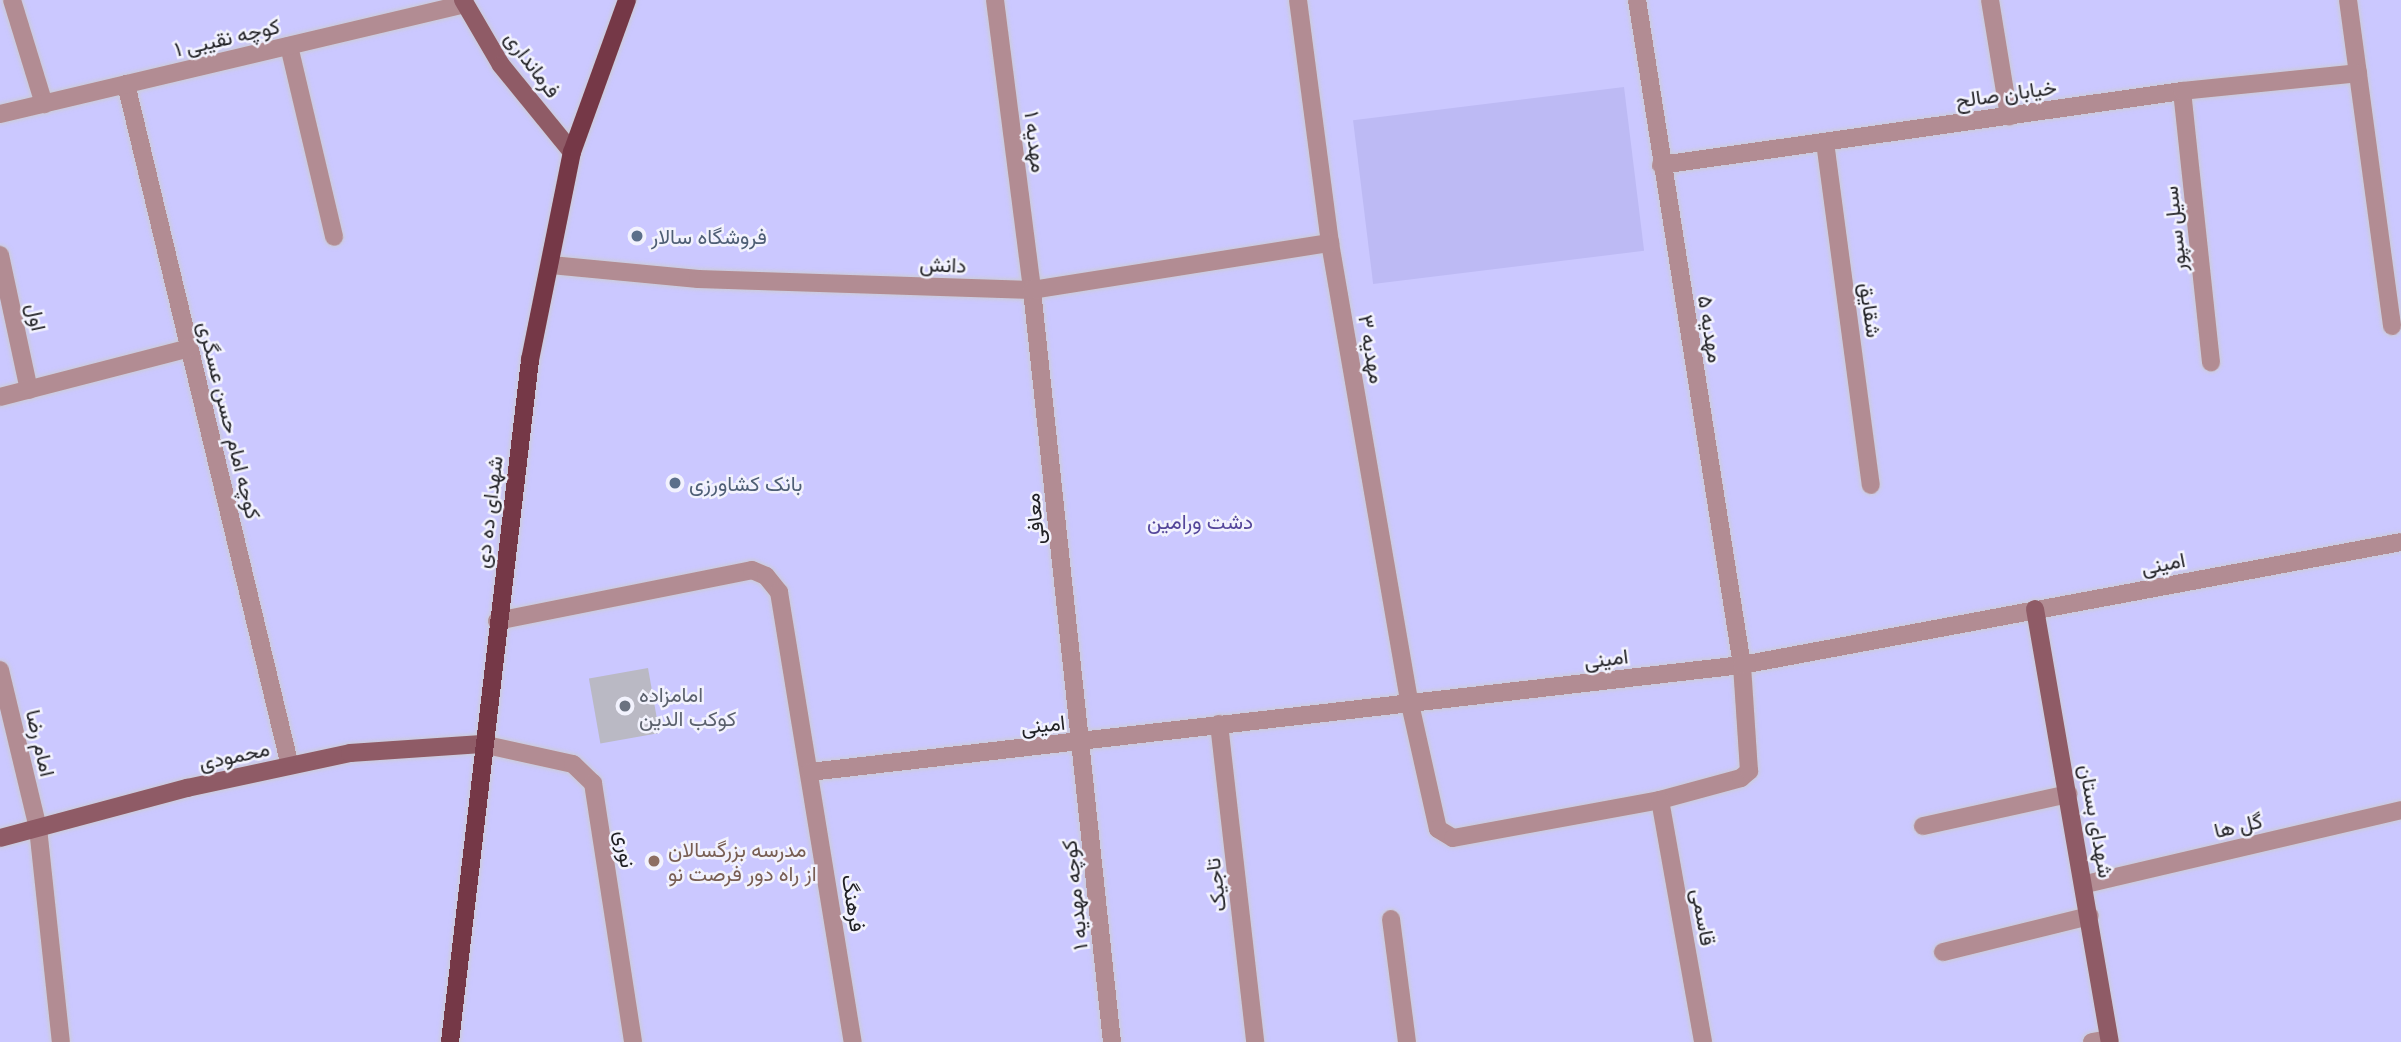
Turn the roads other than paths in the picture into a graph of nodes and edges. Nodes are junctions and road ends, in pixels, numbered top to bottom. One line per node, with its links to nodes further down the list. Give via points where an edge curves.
1 (12, 0): 13 (street)
2 (627, 0): 17 (main road, شهدای ده دی)
3 (995, 0): 23 (street, مهدیه ۱)
4 (1298, 0): 20 (street, مهدیه ۳)
5 (1637, 0): 18 (street, مهدیه ۵)
6 (1990, 0): 15 (street)
7 (2348, 0): 10 (street)
8 (464, 2): 9 (street, کوچه نقیبی ۱); 17 (street, فرمانداری, via 501,65)
9 (289, 46): 11 (street, کوچه نقیبی ۱); 19 (street)
10 (2358, 73): 12 (street, خیابان صالح); 24 (street)
11 (126, 84): 13 (street, کوچه نقیبی ۱); 25 (street, کوچه امام حسن عسگری)
12 (2182, 92): 15 (street, خیابان صالح); 26 (street, سیل سپور)
13 (44, 104): 14 (street, کوچه نقیبی ۱)
14 (0, 114)
15 (2009, 116): 16 (street, خیابان صالح)
16 (1825, 142): 18 (street, خیابان صالح); 29 (street, شقایق)
17 (572, 152): 22 (main road, شهدای ده دی)
18 (1661, 165): 33 (street, مهدیه ۵)
19 (334, 237)
20 (1330, 243): 23 (street, دانش); 35 (street, مهدیه ۳)
21 (0, 255): 27 (street, اول)
22 (551, 265): 23 (street, دانش, via 698,279); 32 (main road, شهدای ده دی, via 530,360)
23 (1032, 290): 37 (street, معافی)
24 (2392, 326)
25 (189, 348): 27 (street); 39 (street, کوچه امام حسن عسگری)
26 (2211, 362)
27 (29, 390): 28 (street)
28 (0, 397)
29 (1871, 485)
30 (2401, 542): 31 (street, امینی)
31 (2035, 610): 33 (street, امینی); 41 (street, شهدای بستان)
32 (497, 621): 38 (main road, شهدای ده دی); 40 (street, فرهنگ, via 752,570 759,573 779,592)
33 (1742, 665): 35 (street, امینی); 42 (street, مهدیه ۵, via 1749,771 1741,778)
34 (0, 670): 45 (street, امام رضا)
35 (1410, 704): 36 (street, امینی); 42 (street, مهدیه ۳, via 1438,829 1453,838)
36 (1219, 724): 37 (street, امینی); 57 (street, تاجیک)
37 (1081, 743): 40 (street, امینی); 56 (street, کوچه مهدیه ۱)
38 (482, 744): 39 (street, محمودی, via 351,753); 53 (main road, شهدای ده دی); 54 (street, نوری, via 573,764 593,783)
39 (290, 766): 45 (street, محمودی)
40 (810, 772): 55 (street, فرهنگ)
41 (2069, 794): 44 (street); 47 (street, شهدای بستان)
42 (1660, 800): 59 (street, قاسمی)
43 (2401, 810): 47 (street, گل ها)
44 (1923, 826)
45 (38, 828): 46 (street, محمودی); 52 (street, امام رضا)
46 (0, 838)
47 (2086, 884): 48 (street, شهدای بستان)
48 (2090, 916): 50 (street); 51 (street, شهدای بستان)
49 (1391, 919): 58 (street)
50 (1943, 952)
51 (2104, 1041)
52 (61, 1042)
53 (450, 1042)
54 (633, 1042)
55 (853, 1042)
56 (1112, 1042)
57 (1255, 1042)
58 (1407, 1042)
59 (1703, 1042)

